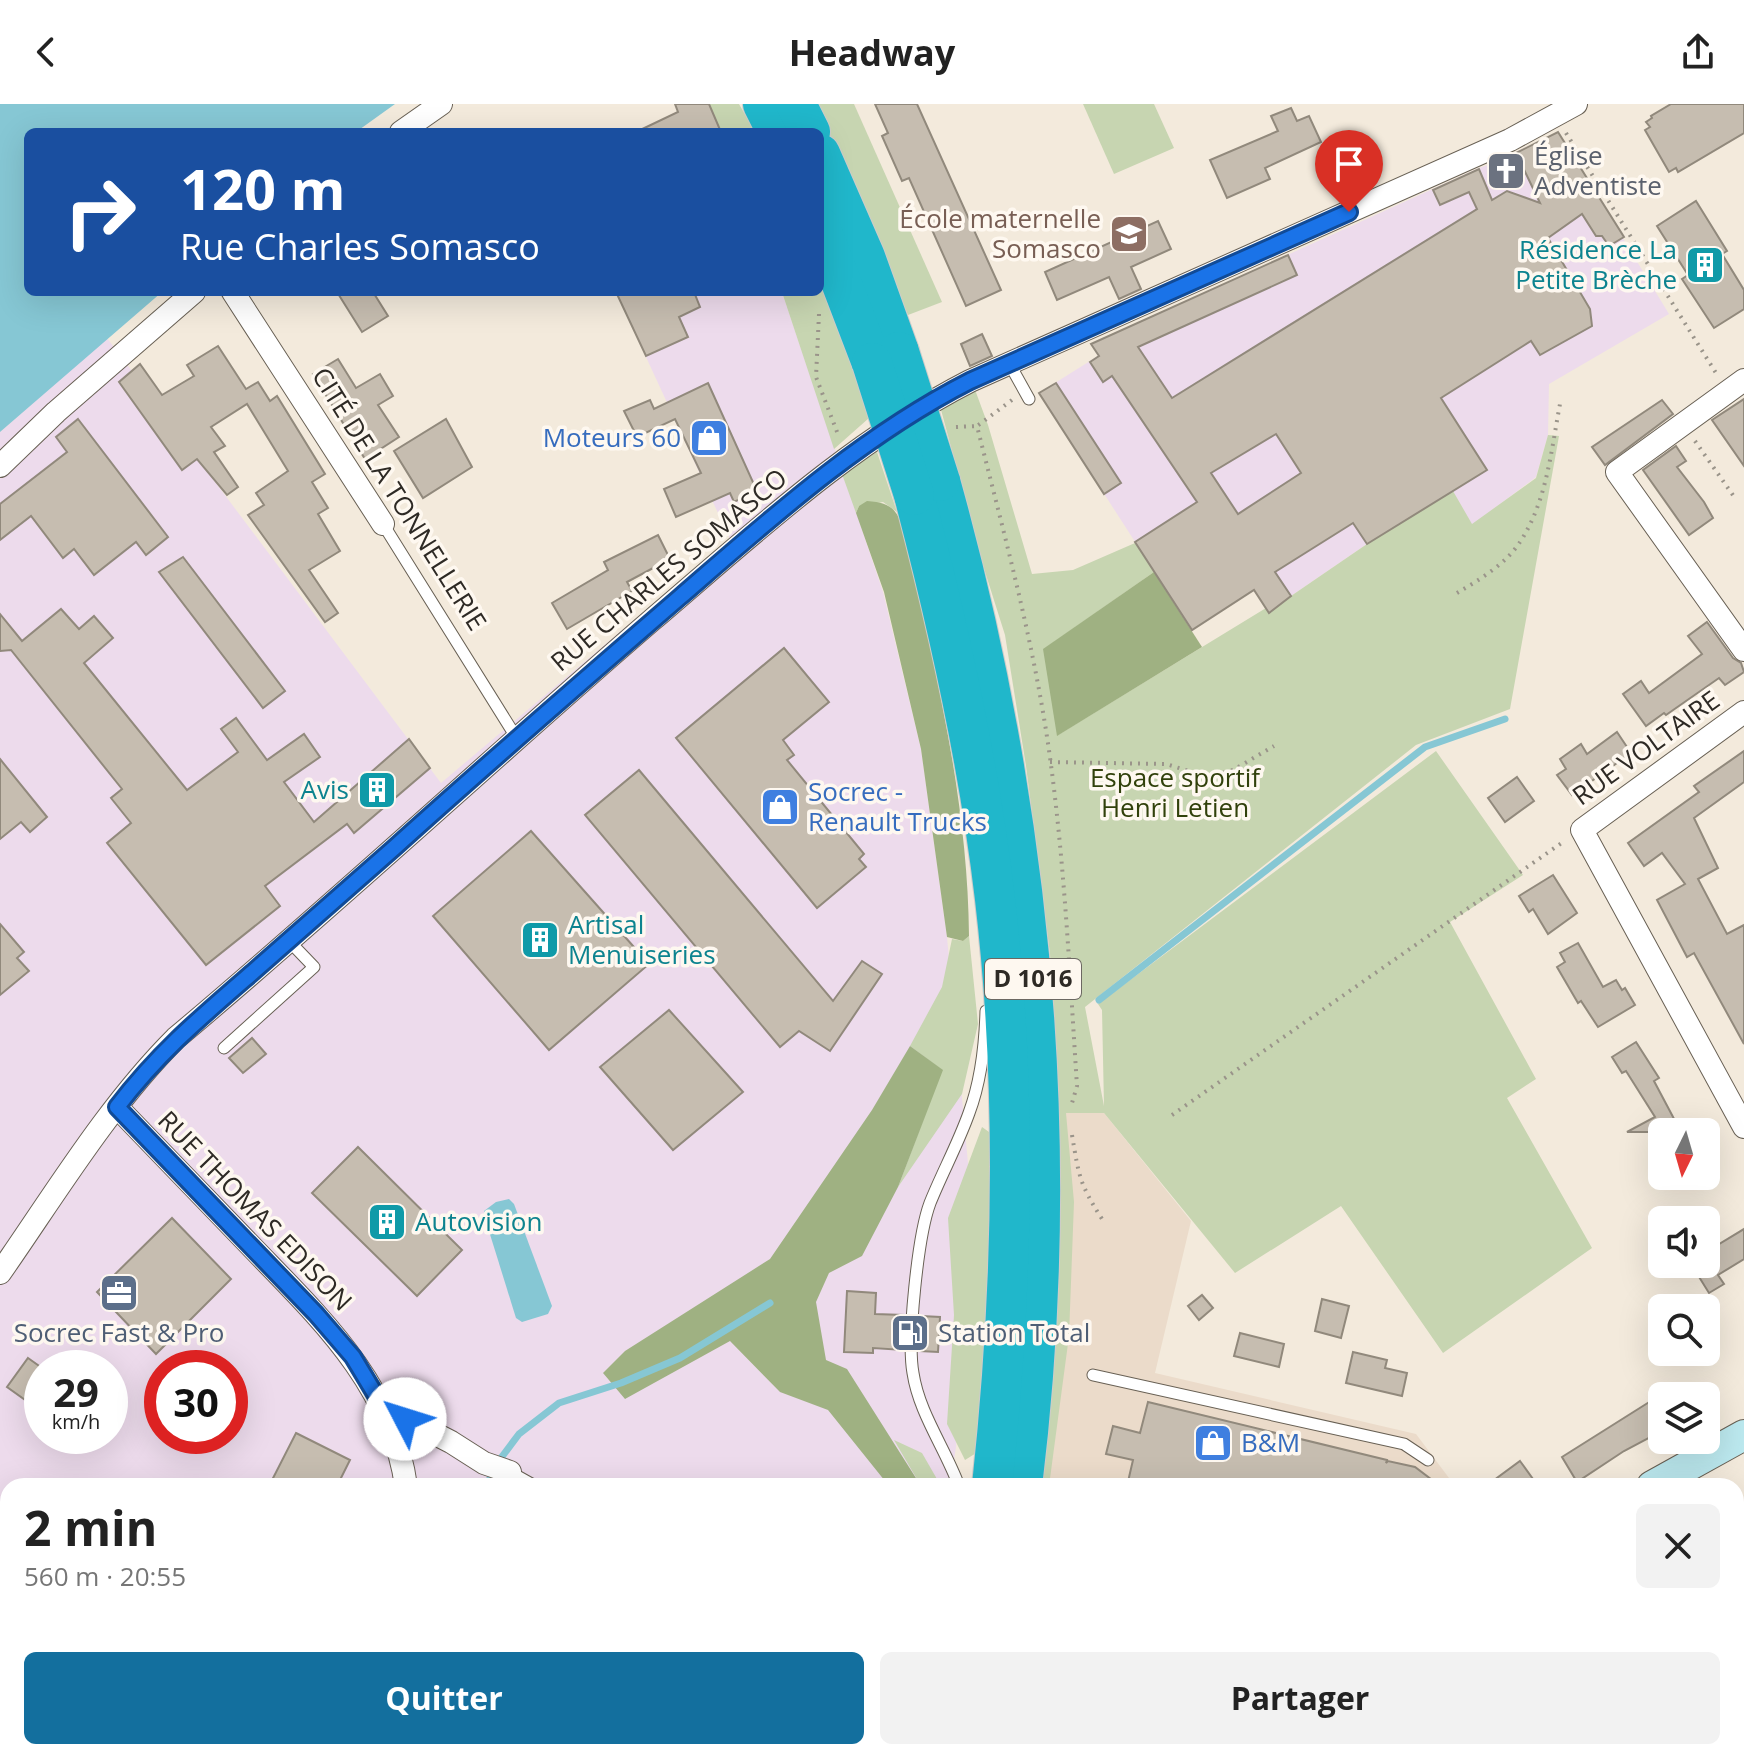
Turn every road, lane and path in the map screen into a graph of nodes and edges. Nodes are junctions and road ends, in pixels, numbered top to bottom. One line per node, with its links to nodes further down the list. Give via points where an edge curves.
1 (441, 104): 6 (street)
2 (763, 104): 7 (highway)
3 (796, 104): 8 (highway)
4 (1576, 104): 5 (street, RUE CHARLES SOMASCO)
5 (1555, 117): 15 (street, RUE CHARLES SOMASCO); 16 (path)
6 (407, 128)
7 (775, 128)
8 (808, 128)
9 (824, 163): 14 (highway, D 1016, via 865,257)
10 (824, 235): 14 (highway, D 1016)
11 (189, 296): 21 (street)
12 (236, 296): 24 (street, CITÉ DE LA TONNELLERIE)
13 (819, 308): 20 (path, via 816,377)
14 (886, 357): 22 (highway, D 1016, bridge)
15 (1006, 364): 17 (lane); 20 (street, RUE CHARLES SOMASCO, via 922,407); 30 (path, via 1016,397 977,426 1015,572)
16 (1736, 386): 19 (street)
17 (1029, 399)
18 (1560, 404): 25 (path, via 1542,497 1519,544 1486,576)
19 (1684, 424): 23 (path); 26 (street, via 1617,472)
20 (847, 458): 28 (street, RUE CHARLES SOMASCO)
21 (0, 466)
22 (927, 488): 32 (highway, D 1016); 53 (highway, D 1016, via 968,585 1011,798 1031,957 1041,1222)
23 (1735, 498)
24 (383, 524): 28 (lane, CITÉ DE LA TONNELLERIE)
25 (1457, 593)
26 (1744, 650)
27 (1744, 712): 31 (street, RUE VOLTAIRE)
28 (516, 737): 34 (street, RUE CHARLES SOMASCO)
29 (1274, 746): 30 (path, via 1233,770 1208,777 1166,764)
30 (1050, 762): 38 (path, via 1065,890 1077,1086)
31 (1582, 830): 39 (path); 40 (street)
32 (988, 847): 33 (lane); 52 (highway, D 1016, via 1004,989 1011,1171 1006,1339)
33 (987, 937)
34 (289, 941): 36 (lane, via 314,967); 37 (street, RUE CHARLES SOMASCO, via 176,1038)
35 (986, 1000): 51 (lane, via 978,1086 926,1214 913,1315 914,1381)
36 (224, 1048)
37 (117, 1107): 43 (street, RUE CHARLES SOMASCO); 45 (street, RUE THOMAS EDISON, via 316,1314 353,1357)
38 (1071, 1112)
39 (1172, 1115)
40 (1744, 1127)
41 (1071, 1128): 42 (path, via 1082,1188)
42 (1102, 1219)
43 (0, 1273)
44 (1093, 1375): 47 (lane, via 1404,1444)
45 (383, 1407): 48 (street); 49 (street, RUE THOMAS EDISON)
46 (1744, 1435): 54 (street)
47 (1428, 1460)
48 (510, 1472): 50 (lane)
49 (404, 1478)
50 (521, 1478)
51 (955, 1478)
52 (993, 1478)
53 (1023, 1478)
54 (1667, 1478)

